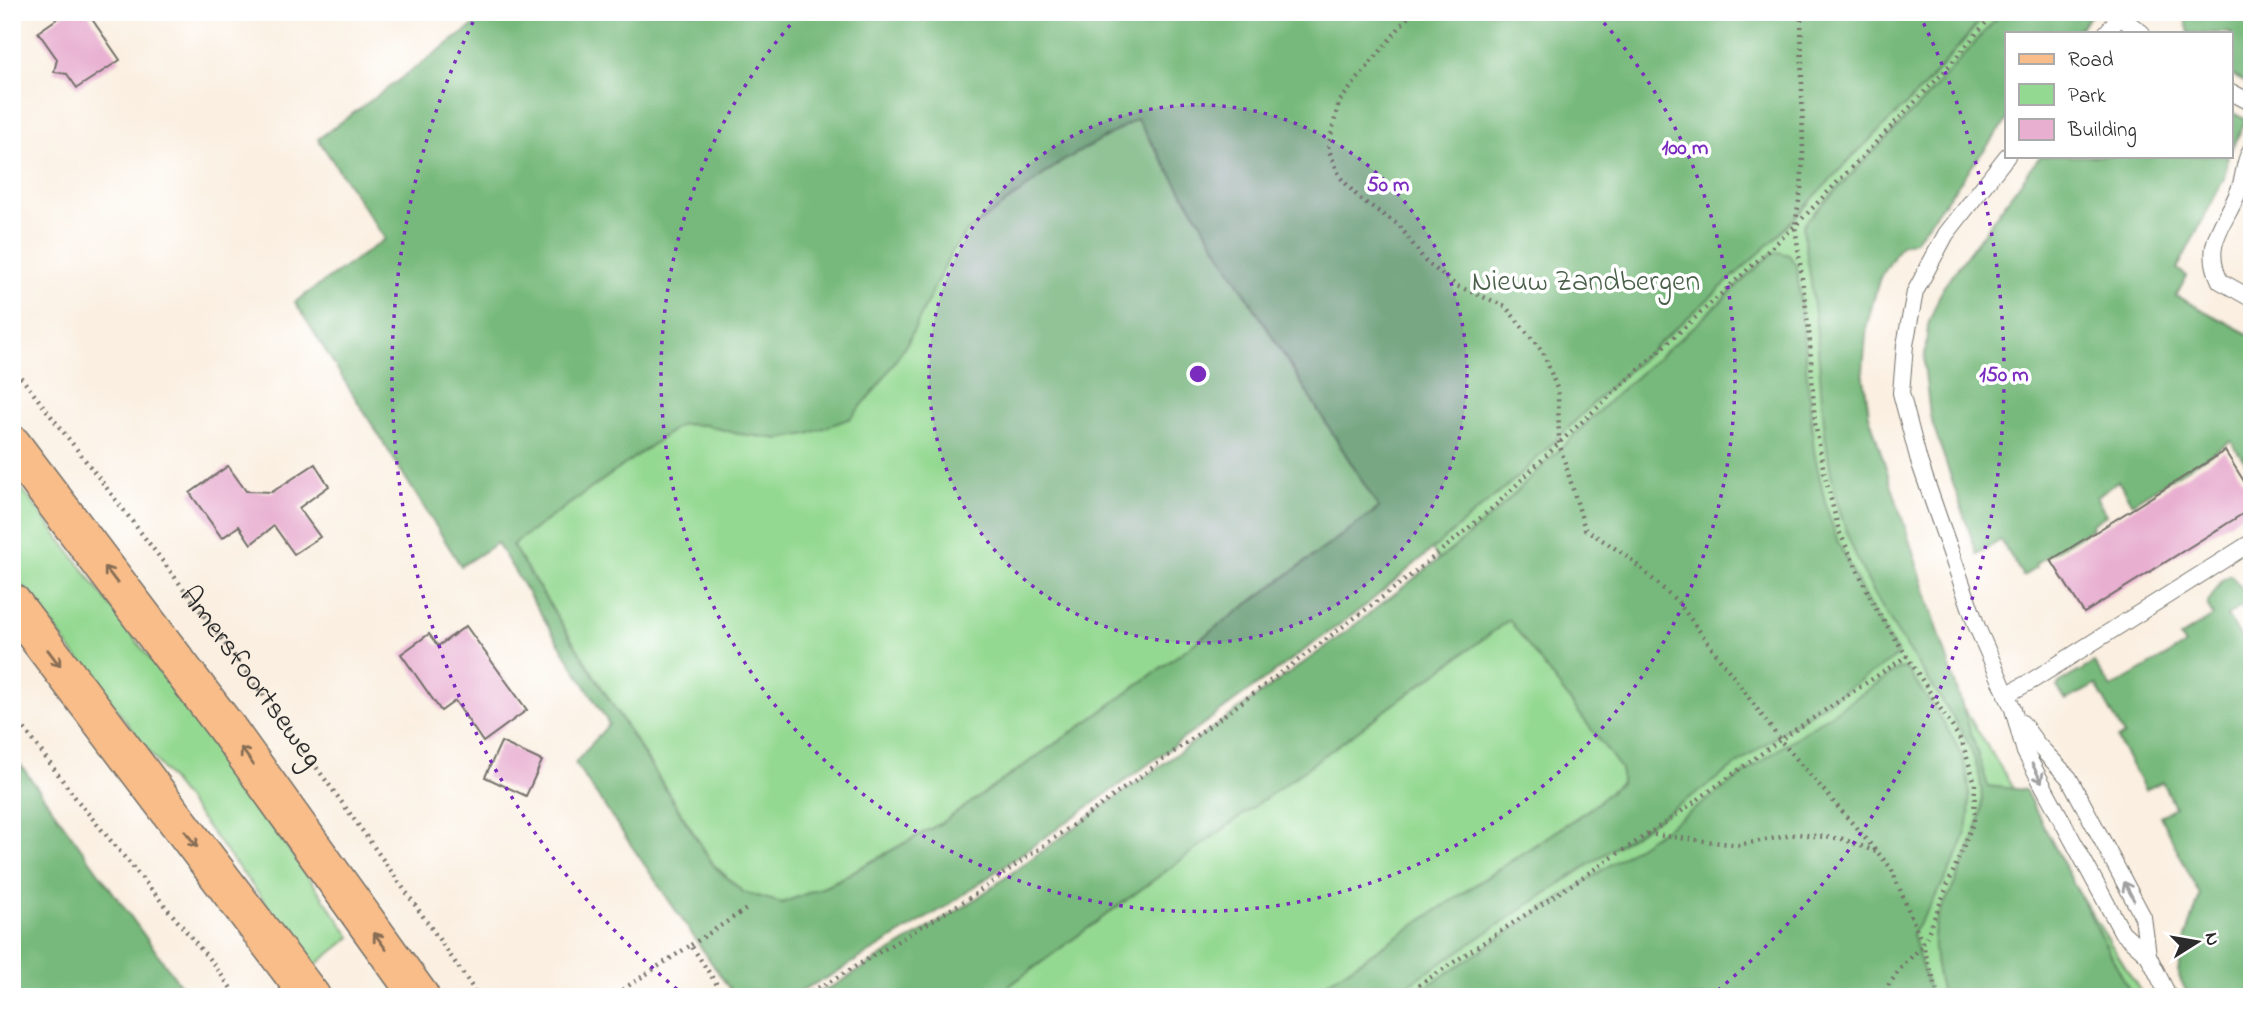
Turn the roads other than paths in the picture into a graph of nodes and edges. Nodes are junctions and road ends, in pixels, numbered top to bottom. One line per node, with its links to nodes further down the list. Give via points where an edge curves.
1 (2122, 15): 2 (lane); 3 (lane)
2 (2107, 32)
3 (2141, 32)
4 (2232, 93): 5 (lane)
5 (2252, 103)
6 (2252, 148): 8 (lane, via 2211,259 2220,281)
7 (2005, 158): 12 (lane, via 1945,234 1915,292 1901,393 1941,526)
8 (2252, 299)
9 (12, 445): 15 (main road, Amersfoortseweg, one-way to 9, via 228,730)
10 (2252, 542): 12 (lane, via 2033,680)
11 (12, 603): 14 (main road, one-way to 14)
12 (2010, 702): 13 (lane, one-way to 13, via 2025,752 2122,932); 13 (lane, one-way to 12, via 2143,917 2069,778 2037,744)
13 (2148, 955): 16 (lane)
14 (311, 997)
15 (420, 997)
16 (2169, 997)

